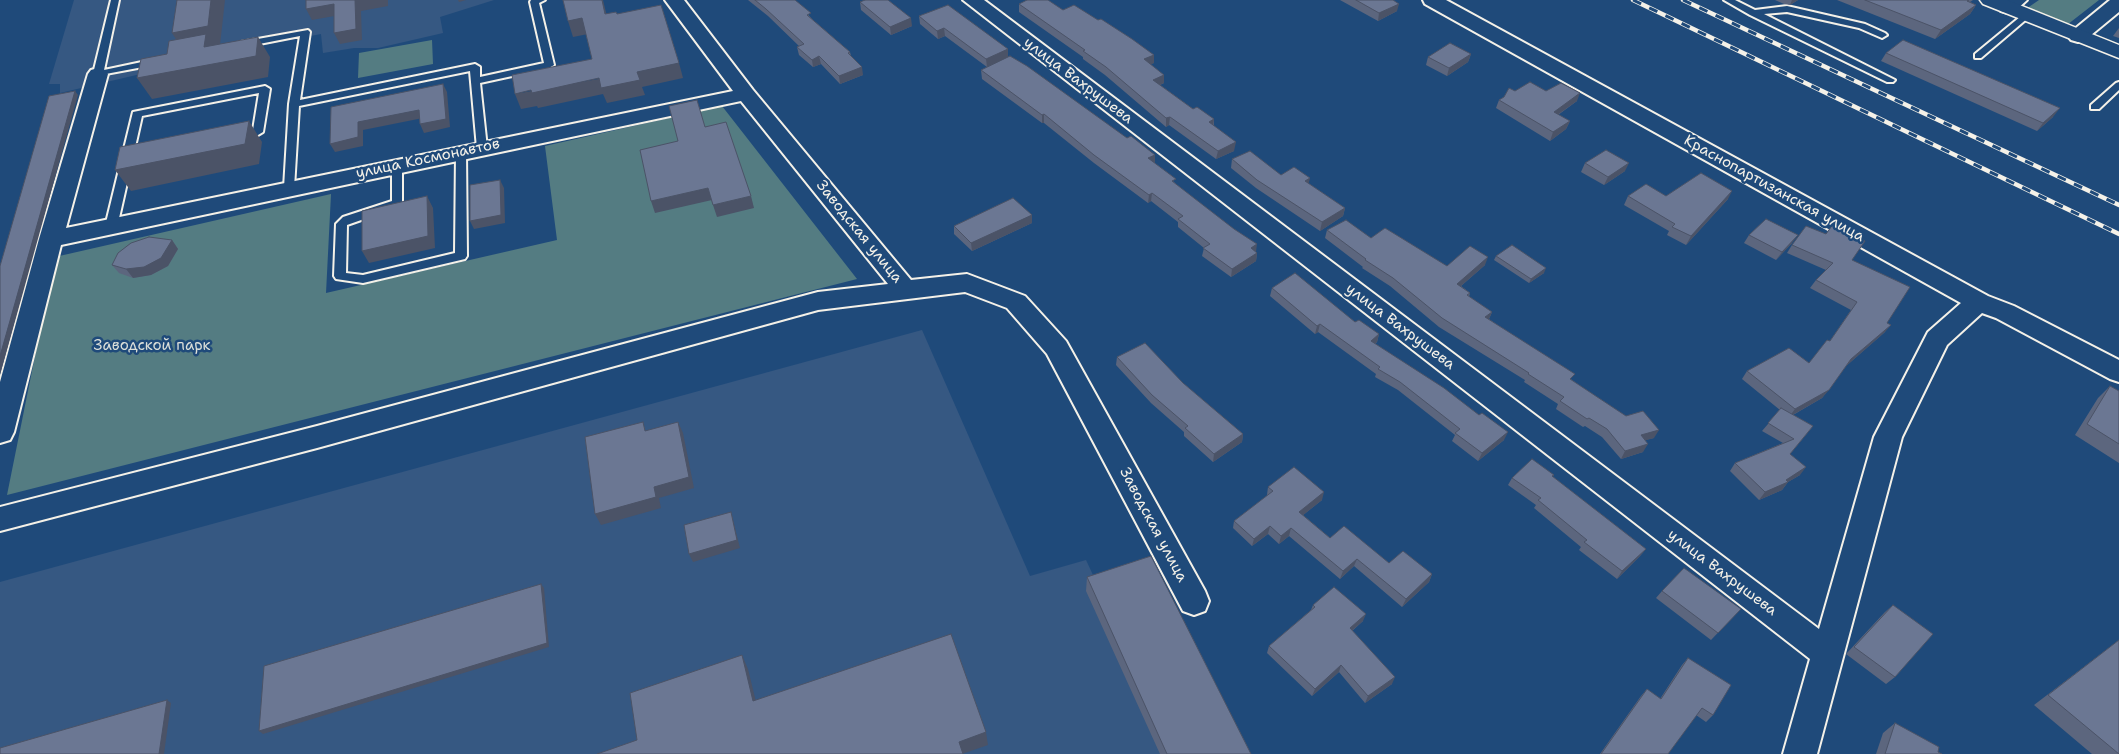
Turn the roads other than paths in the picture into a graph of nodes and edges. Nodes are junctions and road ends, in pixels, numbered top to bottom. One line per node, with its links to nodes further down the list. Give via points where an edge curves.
1 (115, 0): 16 (lane)
2 (541, 0): 18 (lane, via 534,2 548,65)
3 (674, 0): 20 (street, Заводская улица)
4 (972, 0): 35 (street, улица Вахрушева)
5 (1432, 0): 30 (street, Краснопартизанская улица)
6 (1728, 0): 9 (lane)
7 (2119, 2): 11 (street)
8 (2011, 6): 11 (main road); 14 (lane)
9 (1753, 12): 10 (lane, via 1786,8 1862,26); 17 (lane)
10 (1882, 35)
11 (2078, 36): 13 (main road)
12 (229, 47): 21 (lane, via 305,32)
13 (2119, 52)
14 (1978, 56)
15 (164, 60): 16 (lane)
16 (98, 74): 28 (street)
17 (1890, 80)
18 (475, 81): 21 (lane, via 475,67); 24 (lane)
19 (2119, 85): 22 (lane)
20 (746, 94): 24 (street, улица Космонавтов); 29 (street, Заводская улица)
21 (294, 104): 26 (lane)
22 (2095, 106)
23 (230, 138): 27 (lane, via 258,132 265,89 137,114 130,158)
24 (472, 150): 25 (street, улица Космонавтов); 25 (lane, via 461,256 363,279 340,276 342,224 397,202)
25 (397, 166): 26 (street, улица Космонавтов)
26 (289, 188): 27 (street, улица Космонавтов)
27 (110, 227): 28 (street, улица Космонавтов)
28 (51, 240): 32 (street)
29 (905, 289): 33 (street, via 818,302); 34 (street, Заводская улица, via 967,283 1016,302 1057,348)
30 (1979, 302): 31 (street, Краснопартизанская улица, via 2005,312); 35 (street, via 1937,339 1888,437)
31 (2119, 372)
32 (0, 432)
33 (0, 519)
34 (1194, 601)
35 (1828, 654): 36 (street)
36 (1800, 754)

